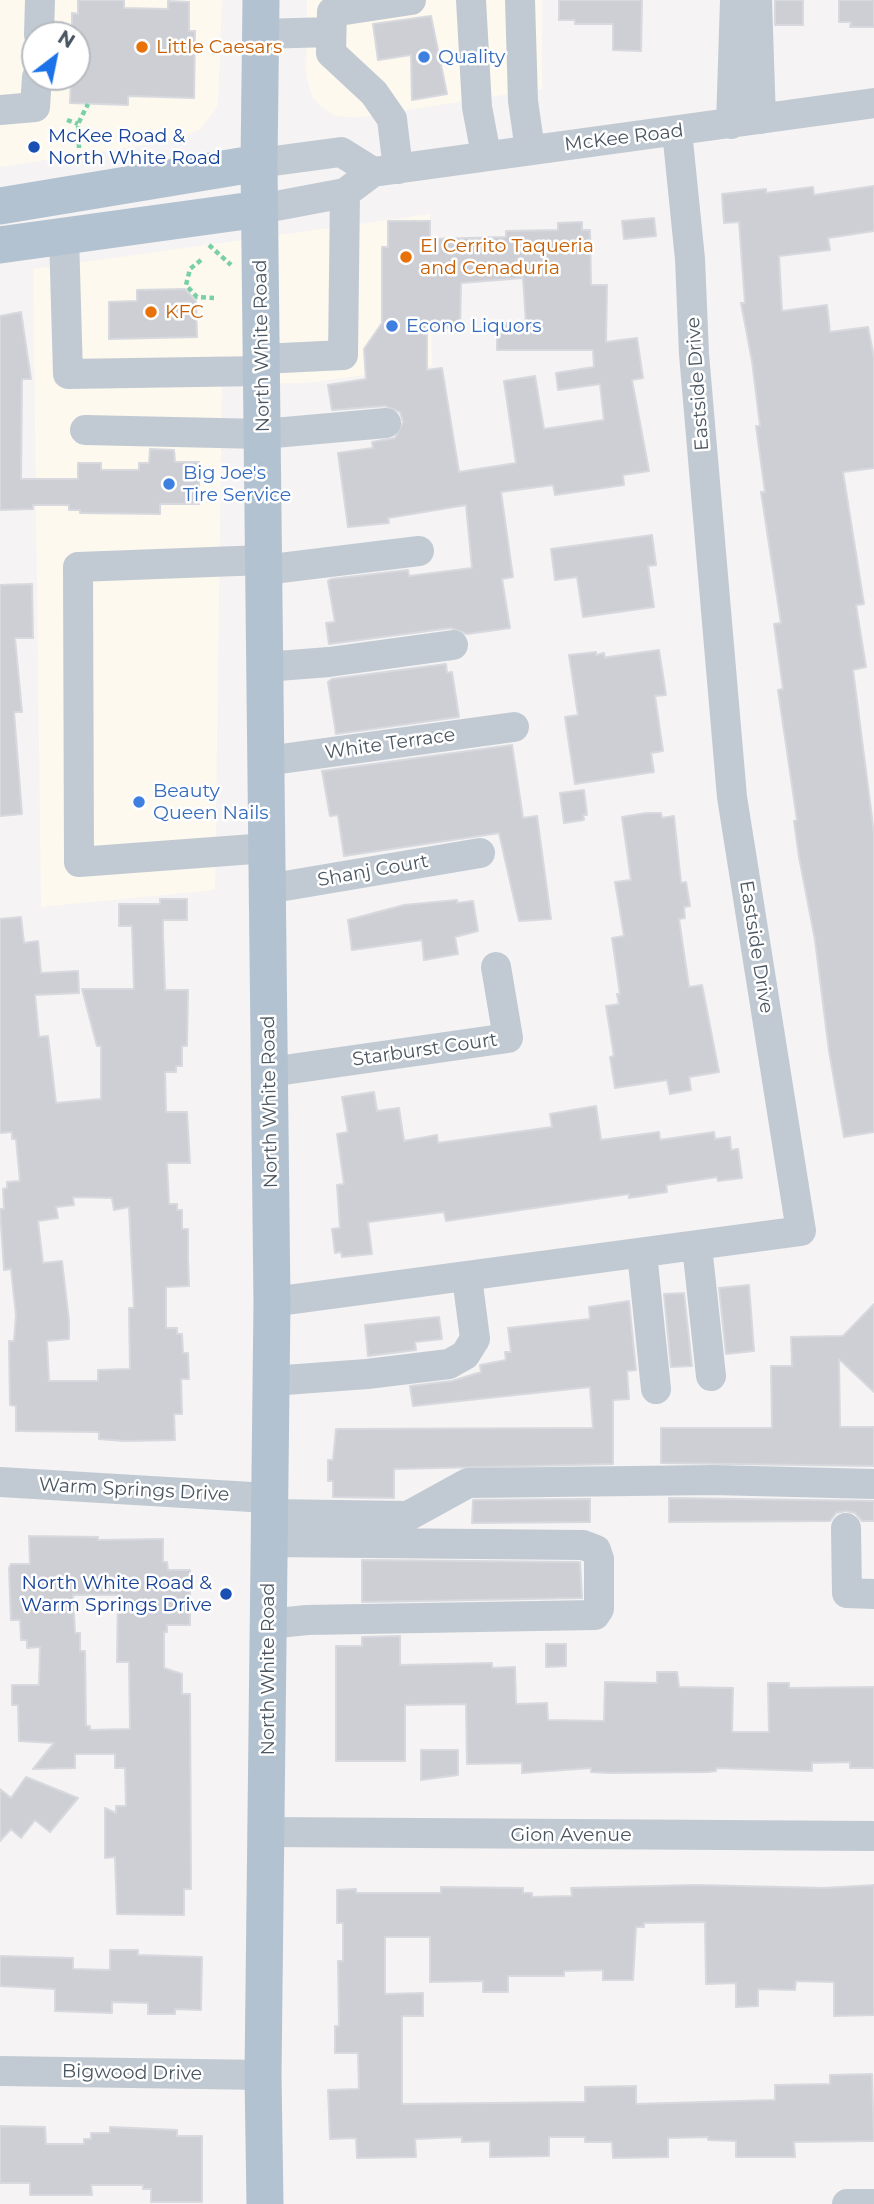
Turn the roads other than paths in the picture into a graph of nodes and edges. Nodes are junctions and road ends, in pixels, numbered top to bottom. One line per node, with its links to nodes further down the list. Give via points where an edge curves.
1 (40, 0): 8 (street)
2 (411, 0): 9 (street, via 332,12)
3 (471, 0): 17 (street, via 477,107)
4 (520, 0): 16 (street, via 523,101)
5 (735, 0): 14 (street)
6 (757, 0): 13 (street)
7 (261, 17): 9 (street); 18 (main road, North White Road)
8 (39, 21)
9 (331, 32): 19 (street, via 331,53 374,93 392,119)
10 (36, 91): 12 (street, via 35,107)
11 (874, 103): 13 (street, McKee Road)
12 (0, 110)
13 (761, 119): 14 (street, McKee Road)
14 (732, 124): 15 (street, McKee Road)
15 (677, 131): 16 (street, McKee Road); 40 (street, Eastside Drive, via 732,797 801,1231)
16 (530, 150): 17 (street, McKee Road)
17 (486, 155): 19 (street, McKee Road)
18 (260, 163): 19 (street, via 341,152); 21 (main road); 22 (main road, North White Road)
19 (386, 170): 20 (street, McKee Road)
20 (345, 192): 22 (street, McKee Road); 25 (street, via 343,355)
21 (0, 206)
22 (260, 209): 23 (main road, McKee Road); 25 (main road, North White Road)
23 (64, 236): 24 (main road, McKee Road); 25 (street, via 68,374)
24 (0, 245)
25 (262, 365): 28 (main road, North White Road)
26 (386, 424): 28 (street)
27 (85, 430): 28 (street)
28 (263, 435): 30 (main road, North White Road)
29 (419, 551): 30 (street)
30 (264, 565): 32 (main road, North White Road); 35 (street, via 78,567 79,862)
31 (453, 645): 32 (street)
32 (265, 667): 34 (main road, North White Road)
33 (514, 727): 34 (street, White Terrace)
34 (266, 761): 35 (main road, North White Road)
35 (267, 848): 37 (main road, North White Road)
36 (480, 853): 37 (street, Shanj Court)
37 (267, 889): 39 (main road, North White Road)
38 (496, 967): 39 (street, Starburst Court, via 508,1038)
39 (270, 1072): 43 (main road, North White Road)
40 (697, 1246): 41 (street, Eastside Drive); 44 (street)
41 (642, 1253): 42 (street, Eastside Drive); 46 (street)
42 (467, 1277): 43 (street, Eastside Drive); 45 (street, via 475,1339 464,1356 449,1364)
43 (272, 1302): 45 (main road, North White Road)
44 (711, 1376)
45 (271, 1381): 49 (main road, North White Road)
46 (656, 1389)
47 (0, 1482): 49 (street, Warm Springs Drive)
48 (874, 1484): 49 (street, via 726,1480 468,1483 408,1516)
49 (268, 1518): 52 (main road, North White Road); 52 (street, via 583,1545 596,1550 599,1559 599,1609 595,1615)
50 (846, 1528): 51 (street, via 847,1593)
51 (874, 1594)
52 (268, 1624): 53 (main road, North White Road)
53 (268, 1832): 54 (street, Gion Avenue); 56 (main road, North White Road)
54 (874, 1836)
55 (0, 2071): 56 (street, Bigwood Drive)
56 (263, 2075): 57 (main road, North White Road)
57 (265, 2204)
58 (847, 2204): 59 (street)
59 (874, 2204)

